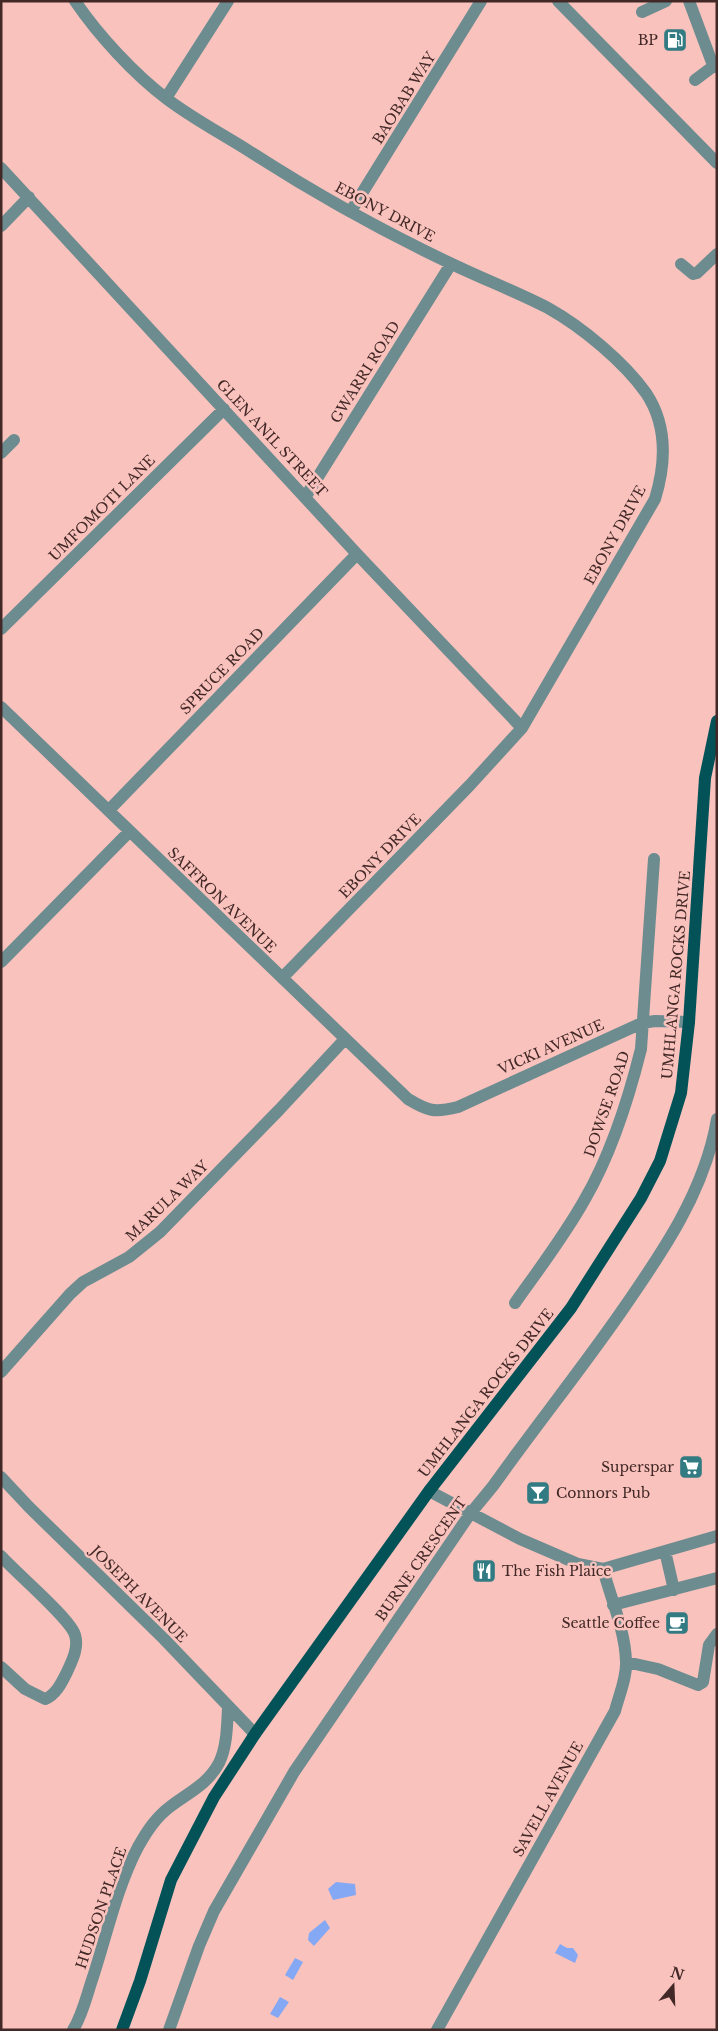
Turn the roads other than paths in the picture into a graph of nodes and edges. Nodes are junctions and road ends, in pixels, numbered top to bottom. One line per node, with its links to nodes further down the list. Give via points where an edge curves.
1 (75, 1): 10 (street, EBONY DRIVE, via 92,26)
2 (228, 1): 10 (street)
3 (481, 1): 15 (street, BAOBAB WAY)
4 (558, 1): 11 (street)
5 (666, 1): 7 (street)
6 (689, 1): 8 (street)
7 (642, 12)
8 (716, 66): 9 (street)
9 (695, 80)
10 (166, 98): 15 (street, EBONY DRIVE, via 310,190)
11 (711, 152): 12 (street)
12 (717, 163)
13 (1, 168): 14 (street, GLEN ANIL STREET)
14 (29, 197): 16 (street); 20 (street, GLEN ANIL STREET)
15 (351, 211): 18 (street, EBONY DRIVE)
16 (1, 226)
17 (717, 254): 19 (street, via 697,274)
18 (451, 264): 23 (street, GWARRI ROAD); 28 (street, EBONY DRIVE, via 548,309 596,343 631,374 646,393 658,418 664,444 662,476 655,499)
19 (681, 264)
20 (224, 409): 23 (street, GLEN ANIL STREET); 25 (street, UMFOMOTI LANE)
21 (14, 440): 22 (street)
22 (1, 454)
23 (306, 496): 24 (street, GLEN ANIL STREET)
24 (357, 554): 28 (street, GLEN ANIL STREET); 29 (street, SPRUCE ROAD)
25 (1, 629)
26 (1, 707): 29 (street, SAFFRON AVENUE)
27 (717, 720): 34 (main road, UMHLANGA ROCKS DRIVE, via 705,778)
28 (522, 728): 33 (street, EBONY DRIVE, via 470,786)
29 (109, 810): 30 (street, SAFFRON AVENUE)
30 (129, 832): 32 (street); 33 (street, SAFFRON AVENUE)
31 (654, 859): 35 (street, DOWSE ROAD)
32 (1, 962)
33 (282, 978): 36 (street, SAFFRON AVENUE)
34 (689, 1022): 35 (street, VICKI AVENUE); 42 (main road, UMHLANGA ROCKS DRIVE, via 681,1093 660,1161 641,1198 560,1322)
35 (642, 1023): 37 (street, VICKI AVENUE, via 458,1106 442,1111); 39 (street, DOWSE ROAD, via 641,1049 634,1076 595,1180)
36 (345, 1039): 37 (street, SAFFRON AVENUE, via 408,1099); 40 (street, MARULA WAY, via 160,1232 129,1257 83,1282)
37 (427, 1110)
38 (717, 1119): 43 (street, BURNE CRESCENT, via 709,1158 666,1244 607,1332)
39 (515, 1303)
40 (1, 1372)
41 (1, 1476): 54 (street, JOSEPH AVENUE, via 164,1639)
42 (429, 1491): 43 (street); 55 (main road, UMHLANGA ROCKS DRIVE)
43 (470, 1514): 47 (street, via 578,1564); 58 (street, BURNE CRESCENT, via 294,1772 214,1911)
44 (717, 1536): 45 (street)
45 (665, 1551): 47 (street); 49 (street)
46 (1, 1556): 53 (street, via 65,1619 75,1634 76,1642 74,1659 54,1694 46,1700 25,1689)
47 (603, 1569): 50 (street, SAVELL AVENUE)
48 (717, 1578): 49 (street)
49 (674, 1590): 50 (street)
50 (613, 1605): 52 (street, SAVELL AVENUE)
51 (717, 1634): 52 (street, via 709,1645 703,1682 698,1685 658,1669)
52 (626, 1662): 59 (street, SAVELL AVENUE, via 615,1711)
53 (1, 1667)
54 (228, 1708): 55 (street, JOSEPH AVENUE); 56 (street, HUDSON PLACE, via 224,1745 210,1777 162,1814 137,1849)
55 (255, 1734): 57 (main road, UMHLANGA ROCKS DRIVE, via 198,1826 171,1880)
56 (73, 2030)
57 (122, 2030)
58 (170, 2030)
59 (437, 2030)

